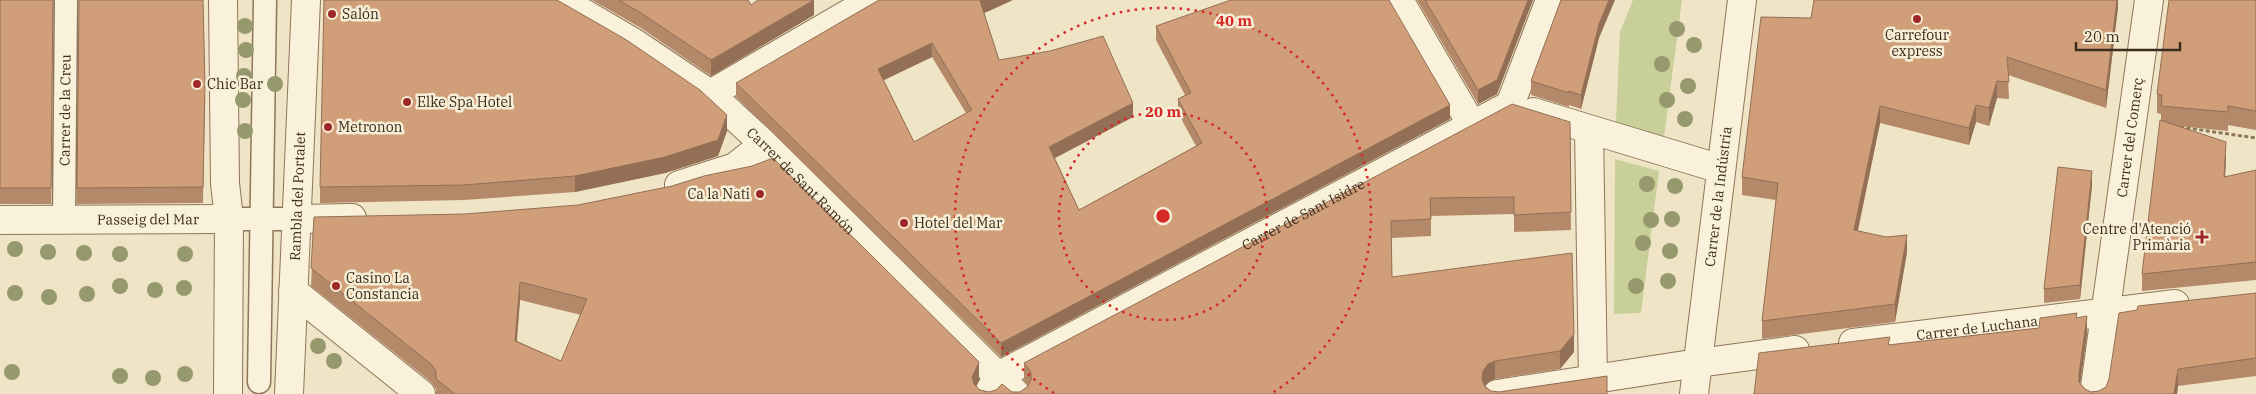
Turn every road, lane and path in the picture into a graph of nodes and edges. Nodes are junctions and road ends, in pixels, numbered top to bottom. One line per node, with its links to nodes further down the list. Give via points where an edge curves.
1 (66, 0): 25 (street, Carrer de la Creu)
2 (224, 0): 21 (street, via 225,183)
3 (265, 0): 22 (street)
4 (306, 0): 23 (street, Rambla del Portalet)
5 (561, 0): 11 (street, Carrer de Sant Ramón, via 633,42)
6 (872, 0): 11 (street)
7 (1400, 0): 14 (street)
8 (1550, 0): 12 (street)
9 (1742, 0): 18 (street, Carrer de la Indústria)
10 (2149, 0): 13 (street, Carrer del Comerç)
11 (710, 94): 17 (street, Carrer de Sant Ramón)
12 (1510, 105): 14 (street, Carrer de Sant Isidre); 15 (street)
13 (2132, 121): 16 (path); 28 (street, Carrer del Comerç)
14 (1472, 125): 34 (street, Carrer de Sant Isidre)
15 (1589, 130): 18 (street); 30 (street)
16 (2256, 138)
17 (764, 144): 19 (street, via 736,167); 34 (street, Carrer de Sant Ramón)
18 (1721, 169): 29 (street, Carrer de la Indústria)
19 (650, 192)
20 (375, 218): 23 (street)
21 (229, 219): 22 (street, Passeig del Mar); 25 (street, Passeig del Mar); 32 (street)
22 (262, 219): 23 (street, Passeig del Mar); 31 (street)
23 (296, 219): 26 (street, Rambla del Portalet)
24 (0, 220): 25 (street, Passeig del Mar)
25 (64, 220)
26 (293, 291): 33 (street, Rambla del Portalet); 35 (street)
27 (2200, 301): 28 (street, Carrer de Luchana)
28 (2106, 311): 29 (street, Carrer de Luchana); 38 (street, Carrer del Comerç)
29 (1698, 363): 30 (street, Carrer de Luchana); 37 (street, Carrer de la Indústria)
30 (1593, 380): 36 (street, Carrer de Luchana)
31 (259, 382): 32 (street); 33 (street)
32 (228, 386)
33 (292, 388)
34 (1000, 388)
35 (421, 394)
36 (1497, 394)
37 (1694, 394)
38 (2094, 394)

